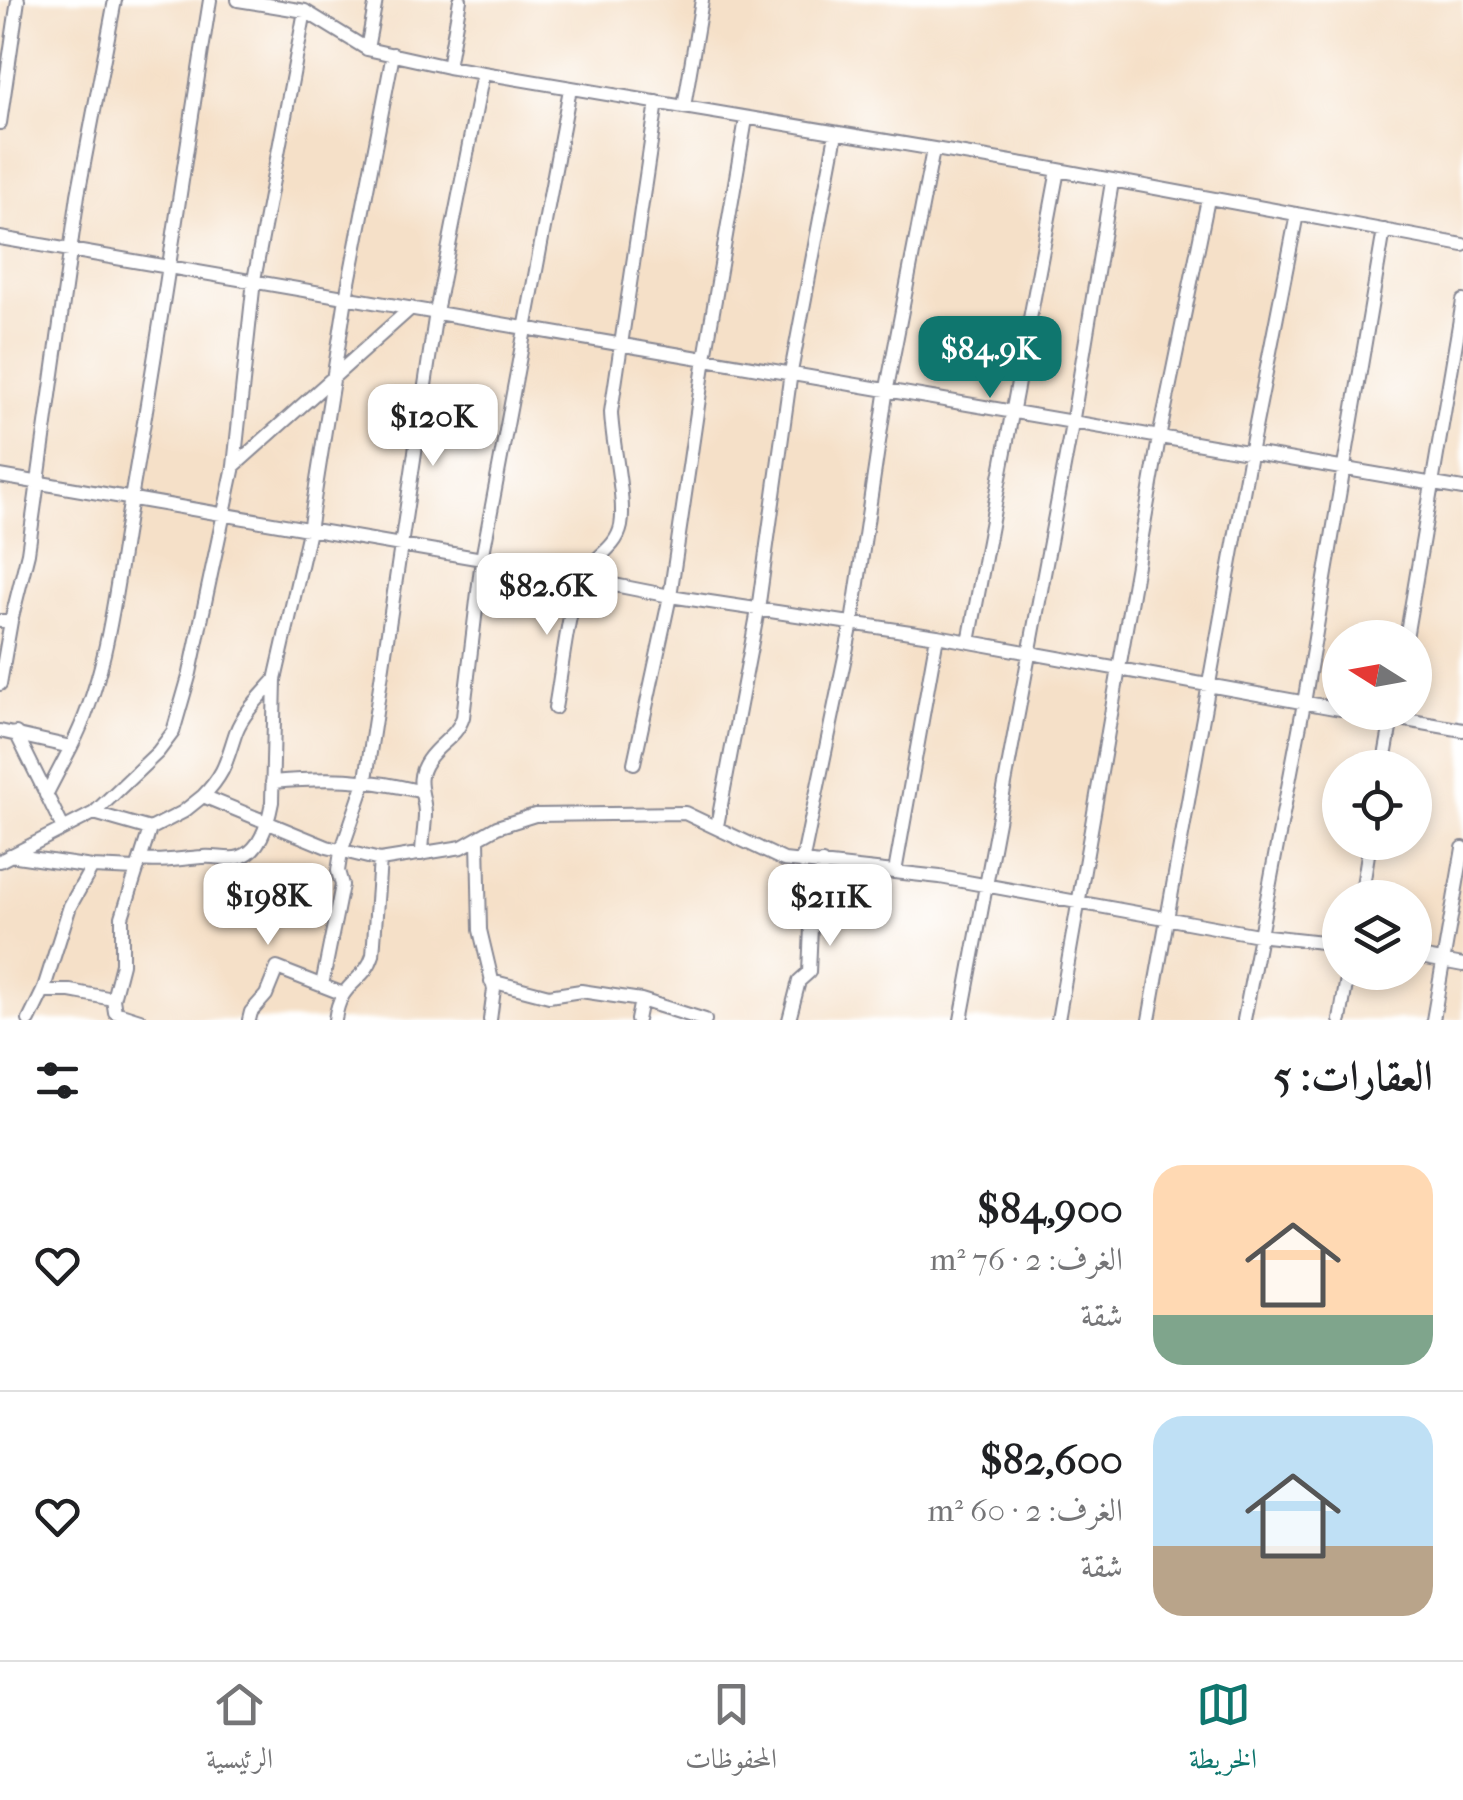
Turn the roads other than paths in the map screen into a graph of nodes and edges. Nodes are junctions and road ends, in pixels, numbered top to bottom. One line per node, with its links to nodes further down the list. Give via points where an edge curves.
1 (18, 0): 17 (street)
2 (115, 0): 27 (street)
3 (210, 0): 28 (street)
4 (238, 0): 8 (street)
5 (376, 0): 9 (street)
6 (460, 0): 11 (street)
7 (702, 0): 15 (street)
8 (296, 6): 9 (street); 29 (street)
9 (367, 49): 10 (street)
10 (393, 54): 11 (street); 30 (street)
11 (448, 67): 12 (street)
12 (483, 73): 13 (street); 33 (street)
13 (570, 89): 14 (street); 34 (street)
14 (657, 102): 15 (street); 35 (street)
15 (684, 107): 16 (street)
16 (746, 118): 18 (street); 36 (street)
17 (0, 122)
18 (836, 134): 19 (street); 37 (street)
19 (933, 150): 20 (street); 39 (street)
20 (1058, 170): 21 (street); 40 (street)
21 (1112, 182): 22 (street); 41 (street)
22 (1208, 199): 23 (street); 42 (street)
23 (1297, 214): 24 (street); 43 (street)
24 (1384, 230): 26 (street); 45 (street)
25 (0, 238): 27 (street)
26 (1463, 245)
27 (70, 250): 28 (street); 47 (street)
28 (167, 266): 29 (street); 50 (street)
29 (254, 280): 30 (street); 44 (street)
30 (346, 298): 32 (street); 38 (street)
31 (1463, 301): 48 (street)
32 (411, 308): 33 (street); 38 (street)
33 (436, 312): 34 (street); 53 (street)
34 (527, 328): 35 (street); 54 (street)
35 (619, 346): 36 (street); 55 (street, via 611,412 620,530)
36 (705, 358): 37 (street); 56 (street)
37 (790, 372): 39 (street); 57 (street)
38 (334, 377): 44 (street); 52 (street)
39 (888, 388): 40 (street); 60 (street)
40 (1010, 414): 41 (street); 62 (street)
41 (1072, 424): 42 (street); 63 (street)
42 (1158, 438): 43 (street); 64 (street)
43 (1250, 454): 45 (street); 67 (street)
44 (234, 466): 51 (street)
45 (1344, 470): 48 (street); 68 (street)
46 (0, 476): 47 (street)
47 (38, 484): 50 (street); 59 (street, via 28,553)
48 (1433, 485): 49 (street); 58 (street)
49 (1463, 490)
50 (131, 500): 51 (street); 75 (street, via 102,656)
51 (221, 514): 52 (street); 82 (street, via 173,732)
52 (309, 531): 53 (street); 65 (street)
53 (399, 546): 54 (street); 77 (street)
54 (482, 559): 55 (street); 79 (street, via 464,717 429,757)
55 (581, 577): 56 (street); 70 (street)
56 (670, 596): 57 (street); 76 (street)
57 (758, 610): 60 (street); 84 (street)
58 (1409, 620)
59 (6, 621): 66 (street)
60 (852, 624): 61 (street); 93 (street)
61 (937, 636): 62 (street); 97 (street)
62 (969, 642): 63 (street)
63 (1030, 653): 64 (street); 98 (street)
64 (1117, 669): 67 (street); 99 (street)
65 (275, 680): 78 (street); 81 (street, via 236,730 229,760)
66 (0, 684)
67 (1208, 684): 68 (street); 100 (street)
68 (1304, 702): 69 (street); 101 (street)
69 (1322, 706)
70 (555, 708)
71 (1432, 723): 72 (street)
72 (1463, 730)
73 (0, 731): 74 (street)
74 (16, 733): 75 (street); 80 (street)
75 (71, 747): 80 (street)
76 (634, 763)
77 (366, 779): 78 (street); 79 (street); 89 (street)
78 (272, 782): 83 (street)
79 (419, 790): 90 (street, via 426,810)
80 (46, 795): 85 (street)
81 (203, 796): 83 (street); 86 (street)
82 (94, 813): 85 (street); 86 (street)
83 (267, 821): 89 (street); 95 (street, via 247,856)
84 (716, 826): 87 (street, via 684,813 534,815); 93 (street)
85 (63, 828): 91 (street)
86 (150, 829): 95 (street)
87 (478, 840): 90 (street); 106 (street, via 480,930)
88 (1463, 848): 104 (street)
89 (341, 852): 92 (street); 107 (street, via 342,885)
90 (422, 854): 92 (street)
91 (5, 858): 96 (street)
92 (380, 860): 110 (street, via 373,955)
93 (802, 863): 94 (street)
94 (822, 864): 97 (street); 120 (street, via 809,972 799,981)
95 (138, 865): 96 (street); 112 (street, via 122,917)
96 (92, 867): 109 (street, via 54,946)
97 (895, 872): 98 (street)
98 (986, 887): 99 (street); 121 (street)
99 (1078, 903): 100 (street); 122 (street)
100 (1167, 918): 101 (street); 123 (street)
101 (1258, 935): 102 (street); 124 (street)
102 (1322, 942)
103 (1432, 959): 104 (street)
104 (1444, 961): 105 (street); 126 (street)
105 (1463, 965)
106 (492, 980): 111 (street, via 549,996 581,991); 117 (street)
107 (322, 985): 110 (street); 115 (street, via 276,968)
108 (1345, 990): 125 (street)
109 (43, 991): 112 (street, via 70,991); 113 (street)
110 (341, 993): 116 (street)
111 (641, 1000): 118 (street); 119 (street)
112 (113, 1010): 114 (street)
113 (29, 1020)
114 (140, 1020)
115 (250, 1020)
116 (336, 1020)
117 (490, 1020)
118 (637, 1020)
119 (705, 1020)
120 (789, 1020)
121 (961, 1020)
122 (1058, 1020)
123 (1149, 1020)
124 (1244, 1020)
125 (1340, 1020)
126 (1433, 1020)

